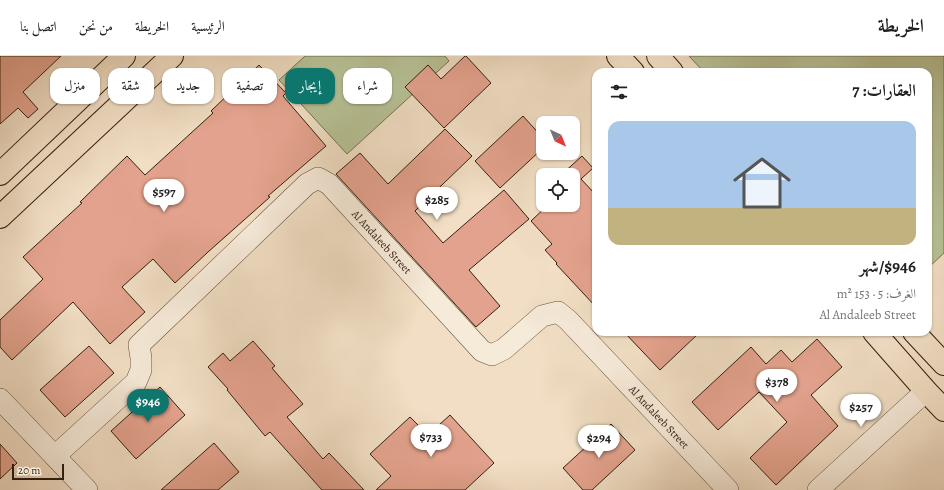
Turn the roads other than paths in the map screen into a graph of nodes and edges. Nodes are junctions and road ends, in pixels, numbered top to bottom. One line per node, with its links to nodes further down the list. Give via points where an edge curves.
1 (124, 56): 7 (main road)
2 (172, 56): 8 (main road)
3 (618, 56): 5 (main road)
4 (658, 56): 6 (main road)
5 (629, 68)
6 (668, 68)
7 (31, 144): 8 (main road); 9 (main road)
8 (54, 167): 10 (main road)
9 (0, 174)
10 (0, 217)
11 (878, 336): 14 (main road)
12 (918, 336): 13 (main road)
13 (944, 364)
14 (926, 391): 16 (main road); 20 (street)
15 (0, 399): 17 (street)
16 (944, 410)
17 (55, 456): 18 (street); 19 (street, Al Andaleeb Street, via 136,382 141,370 139,345 307,184 318,178 329,184 482,351 492,354 504,349 542,316 558,312)
18 (86, 490)
19 (728, 490)
20 (818, 490)

